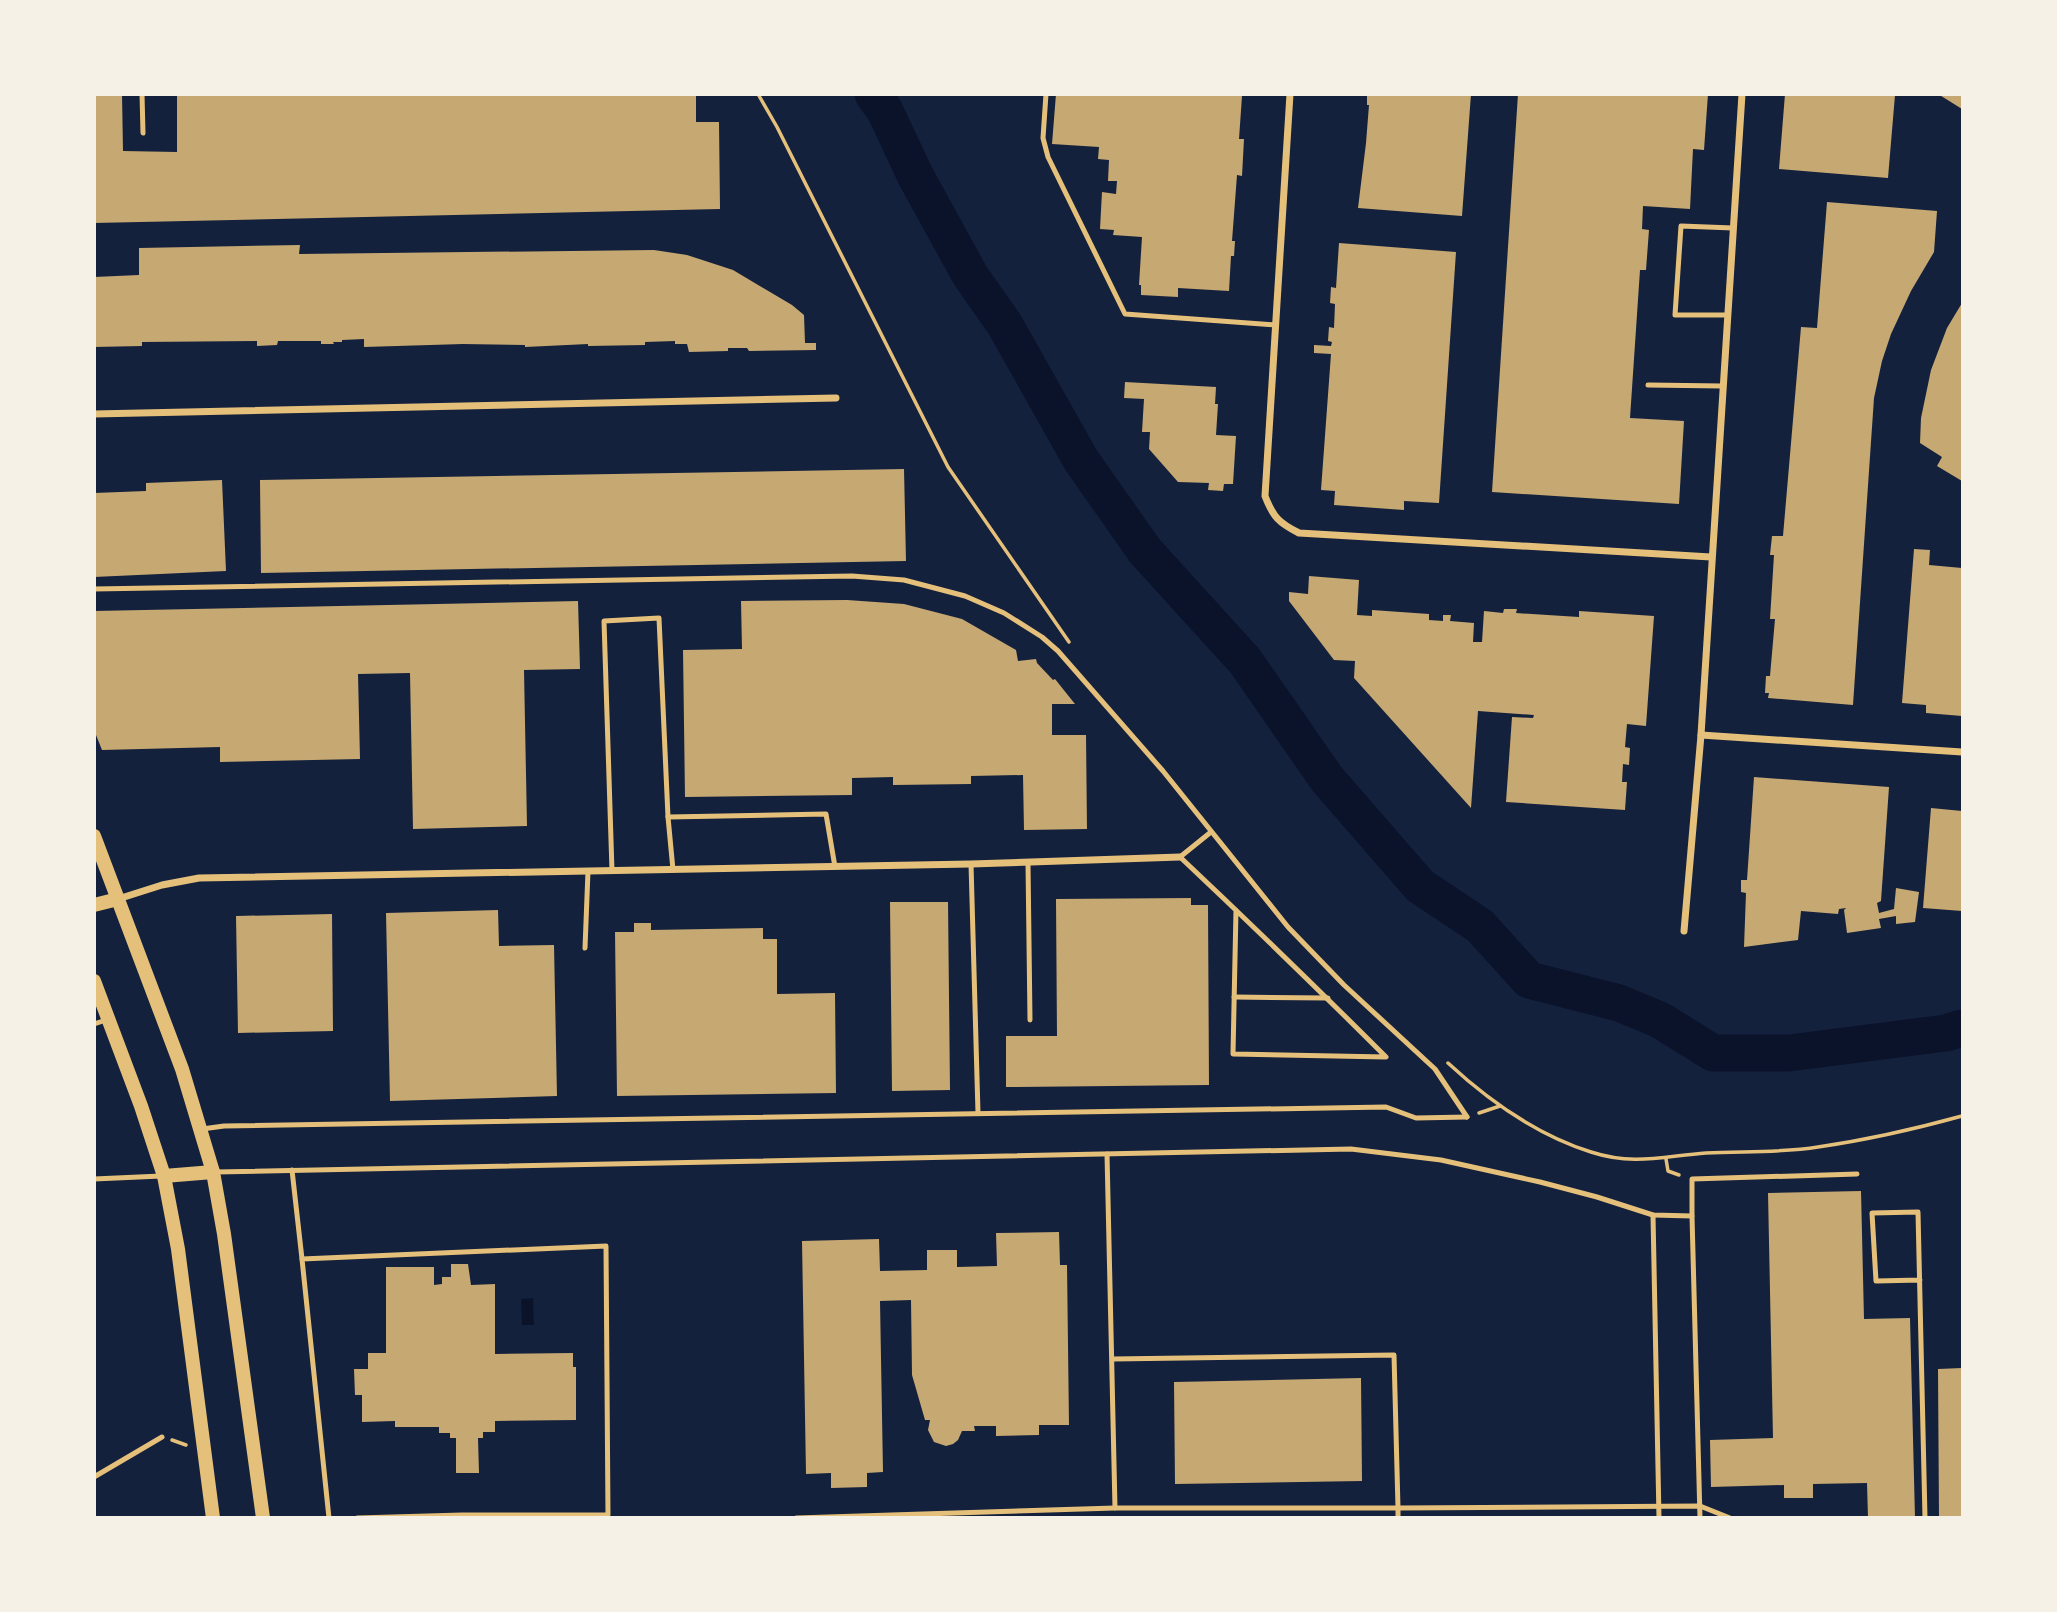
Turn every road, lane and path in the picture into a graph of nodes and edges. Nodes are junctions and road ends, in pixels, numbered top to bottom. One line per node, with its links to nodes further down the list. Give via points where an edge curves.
1 (142, 94): 6 (lane)
2 (758, 94): 16 (path, via 948,467)
3 (1046, 94): 9 (lane, via 1043,138 1048,157 1125,314)
4 (1290, 94): 9 (street)
5 (1742, 94): 7 (street)
6 (143, 133)
7 (1733, 228): 8 (street); 8 (lane, via 1681,226 1675,314)
8 (1727, 315): 11 (street)
9 (1276, 325): 14 (street, via 1265,496 1272,513 1299,533)
10 (1648, 385): 11 (lane)
11 (1723, 386): 14 (street)
12 (836, 398): 13 (street)
13 (94, 414)
14 (1711, 557): 17 (street)
15 (94, 589): 20 (lane, via 852,576 904,580 964,596 1004,613 1042,637 1076,670)
16 (1070, 643)
17 (1701, 735): 18 (street); 32 (street)
18 (1962, 752)
19 (668, 817): 25 (lane, via 827,814); 26 (lane); 28 (lane, via 659,618 604,621)
20 (1211, 832): 22 (lane); 44 (lane, via 1288,927 1435,1069)
21 (94, 836): 29 (main road)
22 (1180, 857): 23 (street); 31 (lane)
23 (1028, 863): 24 (street); 38 (lane)
24 (971, 864): 25 (street); 42 (lane)
25 (835, 867): 26 (street)
26 (673, 870): 28 (street)
27 (588, 871): 28 (street); 29 (street, via 199,878); 33 (lane)
28 (612, 871)
29 (118, 899): 30 (main road); 45 (main road)
30 (94, 905)
31 (1236, 910): 35 (lane); 36 (lane)
32 (1684, 931)
33 (585, 948)
34 (94, 981): 37 (main road)
35 (1234, 997): 36 (lane); 36 (lane, via 1233,1054 1386,1057)
36 (1328, 998)
37 (109, 1018): 39 (lane); 51 (main road)
38 (1030, 1020)
39 (94, 1024)
40 (1441, 1057): 41 (path)
41 (1500, 1106): 44 (path); 47 (path, via 1590,1152 1644,1161)
42 (978, 1113): 44 (lane, via 1386,1107 1416,1118); 45 (lane)
43 (1962, 1116): 47 (path, via 1816,1148)
44 (1467, 1117)
45 (201, 1130): 49 (main road)
46 (1107, 1154): 48 (lane); 54 (lane, via 1390,1152 1540,1182); 58 (lane)
47 (1665, 1159): 52 (path, via 1668,1171)
48 (292, 1170): 49 (lane); 56 (lane)
49 (213, 1172): 51 (main road); 69 (main road)
50 (1857, 1174): 52 (lane)
51 (164, 1176): 53 (lane); 68 (main road)
52 (1692, 1178): 55 (lane)
53 (94, 1179)
54 (1653, 1215): 55 (lane); 62 (lane)
55 (1692, 1216): 61 (lane)
56 (302, 1259): 66 (lane, via 606,1246); 70 (lane)
57 (1920, 1280): 57 (lane, via 1918,1212 1872,1213 1876,1281); 77 (lane)
58 (1113, 1359): 63 (lane); 64 (lane, via 1394,1355)
59 (162, 1437): 60 (lane)
60 (94, 1478)
61 (1700, 1506): 62 (lane); 75 (lane); 76 (lane)
62 (1659, 1507): 64 (lane); 74 (lane)
63 (1115, 1508): 64 (lane); 67 (lane)
64 (1398, 1508): 73 (lane)
65 (462, 1516): 66 (lane); 71 (lane)
66 (608, 1516)
67 (930, 1516): 72 (lane)
68 (213, 1517)
69 (263, 1517)
70 (329, 1517)
71 (357, 1517)
72 (796, 1517)
73 (1398, 1517)
74 (1659, 1517)
75 (1700, 1517)
76 (1730, 1517)
77 (1925, 1517)

